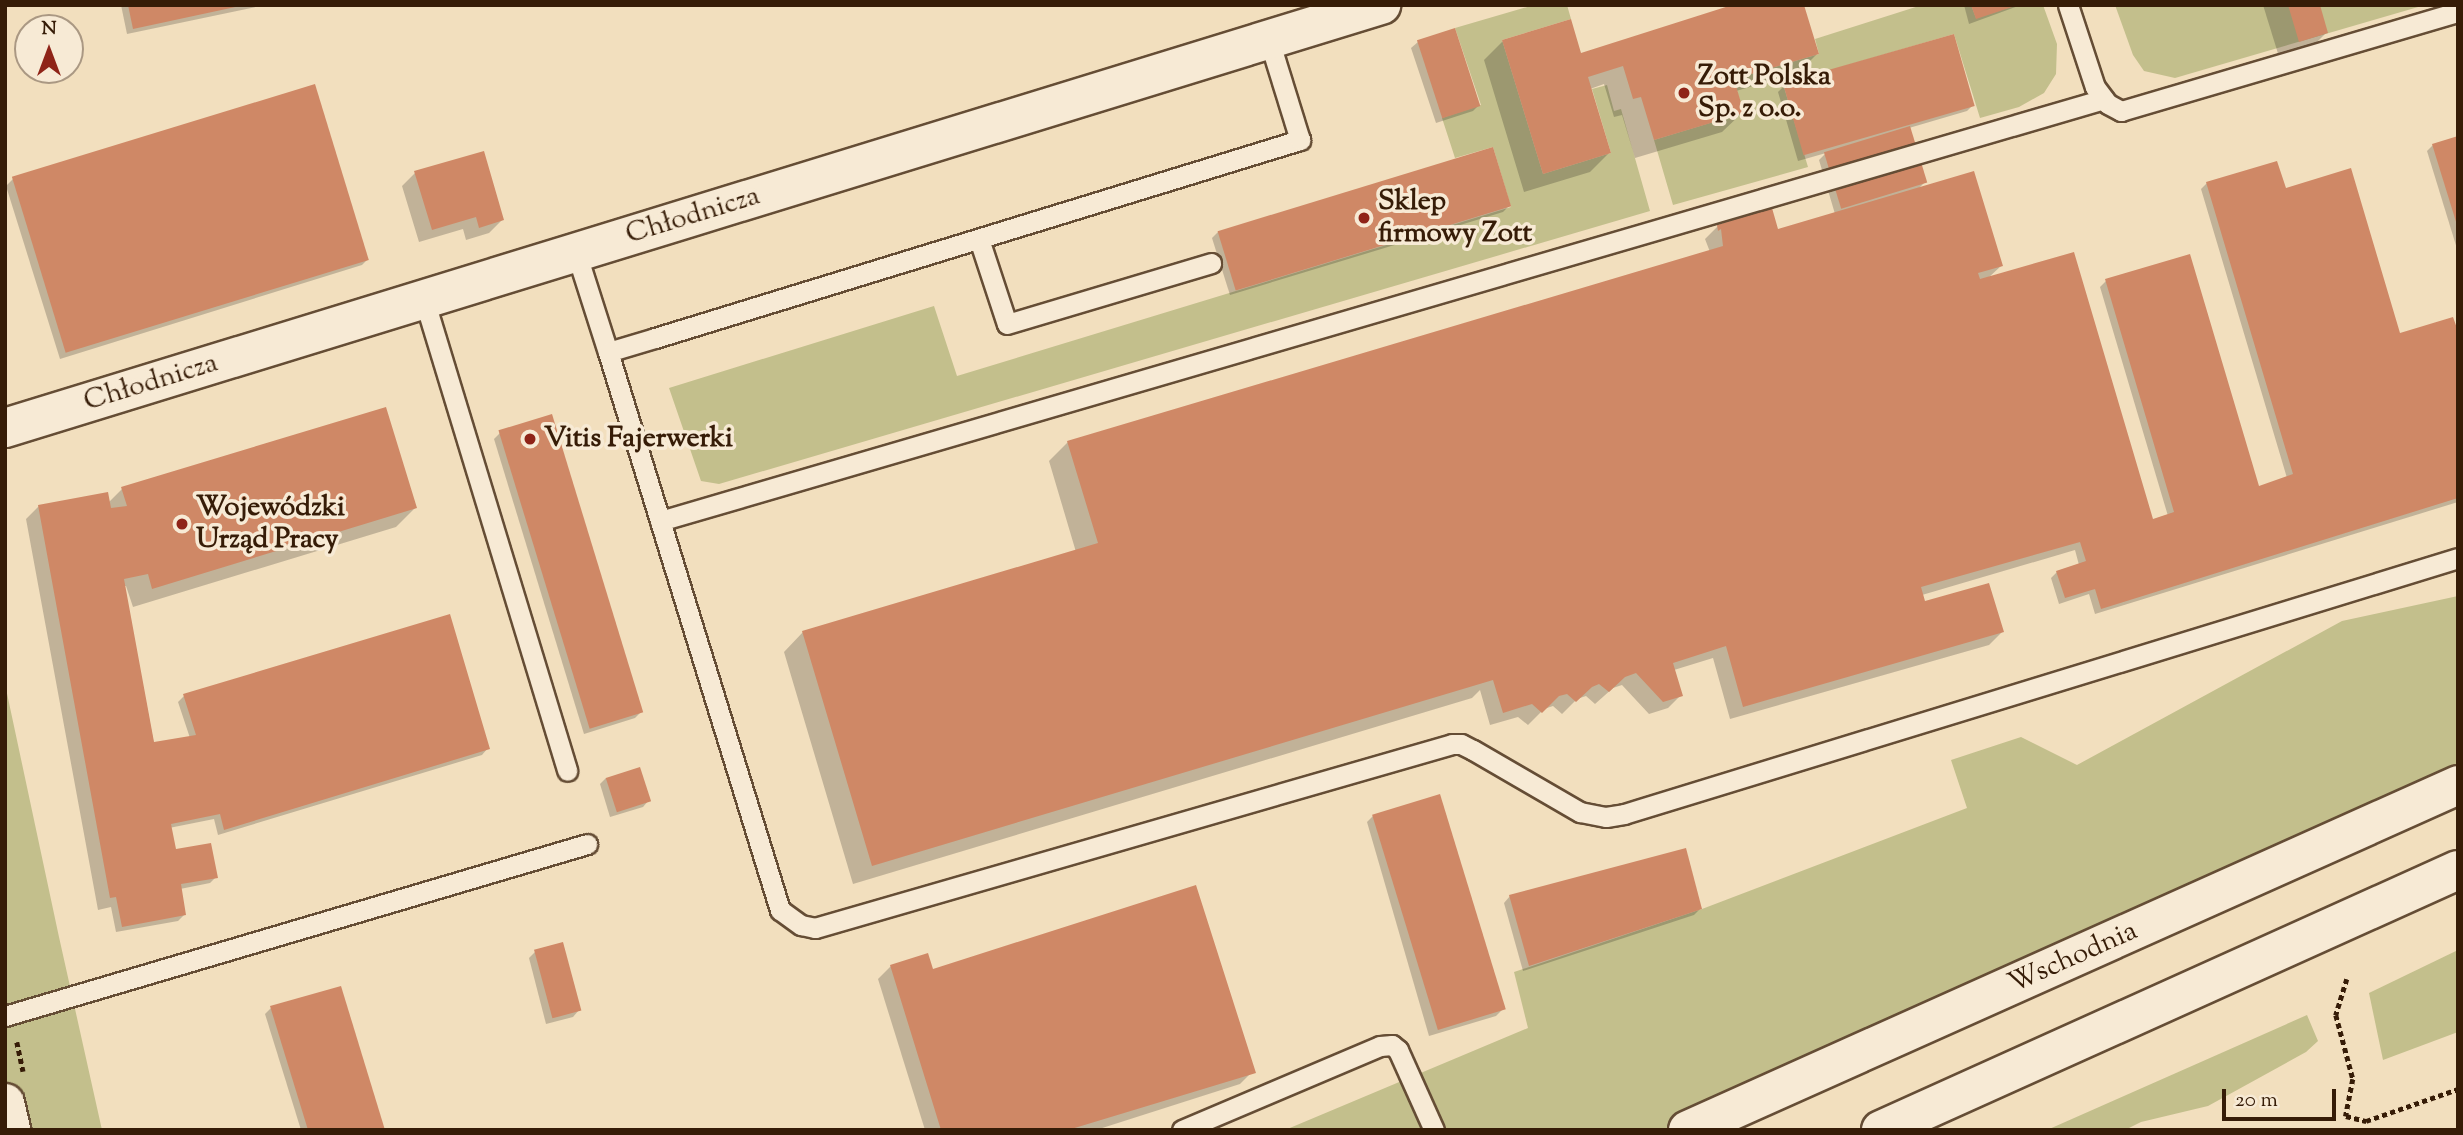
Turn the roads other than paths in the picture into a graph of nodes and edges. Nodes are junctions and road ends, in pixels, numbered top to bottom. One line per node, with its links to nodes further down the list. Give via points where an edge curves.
1 (1381, 5): 4 (street, Chłodnicza)
2 (2068, 5): 5 (lane, via 2095,87)
3 (2458, 12): 5 (lane, via 2121,111)
4 (1269, 40): 6 (lane, via 1300,140); 7 (street, Chłodnicza)
5 (2104, 99): 12 (lane)
6 (979, 239): 8 (lane, via 1007,324); 10 (lane)
7 (576, 252): 9 (street, Chłodnicza); 10 (lane)
8 (1211, 264)
9 (424, 299): 11 (street, Chłodnicza); 14 (lane)
10 (608, 352): 12 (lane)
11 (5, 428)
12 (660, 521): 13 (lane, via 780,910 801,925 815,928 1452,744 1473,750 1580,812 1623,814)
13 (2458, 558)
14 (566, 771)
15 (2458, 785): 23 (street, Wschodnia)
16 (587, 844): 18 (lane)
17 (2458, 870): 24 (street)
18 (8, 1015)
19 (15, 1091): 20 (street)
20 (11, 1130)
21 (1182, 1130): 22 (lane, via 1380,1046 1392,1045)
22 (1434, 1130)
23 (1688, 1130)
24 (1881, 1130)

